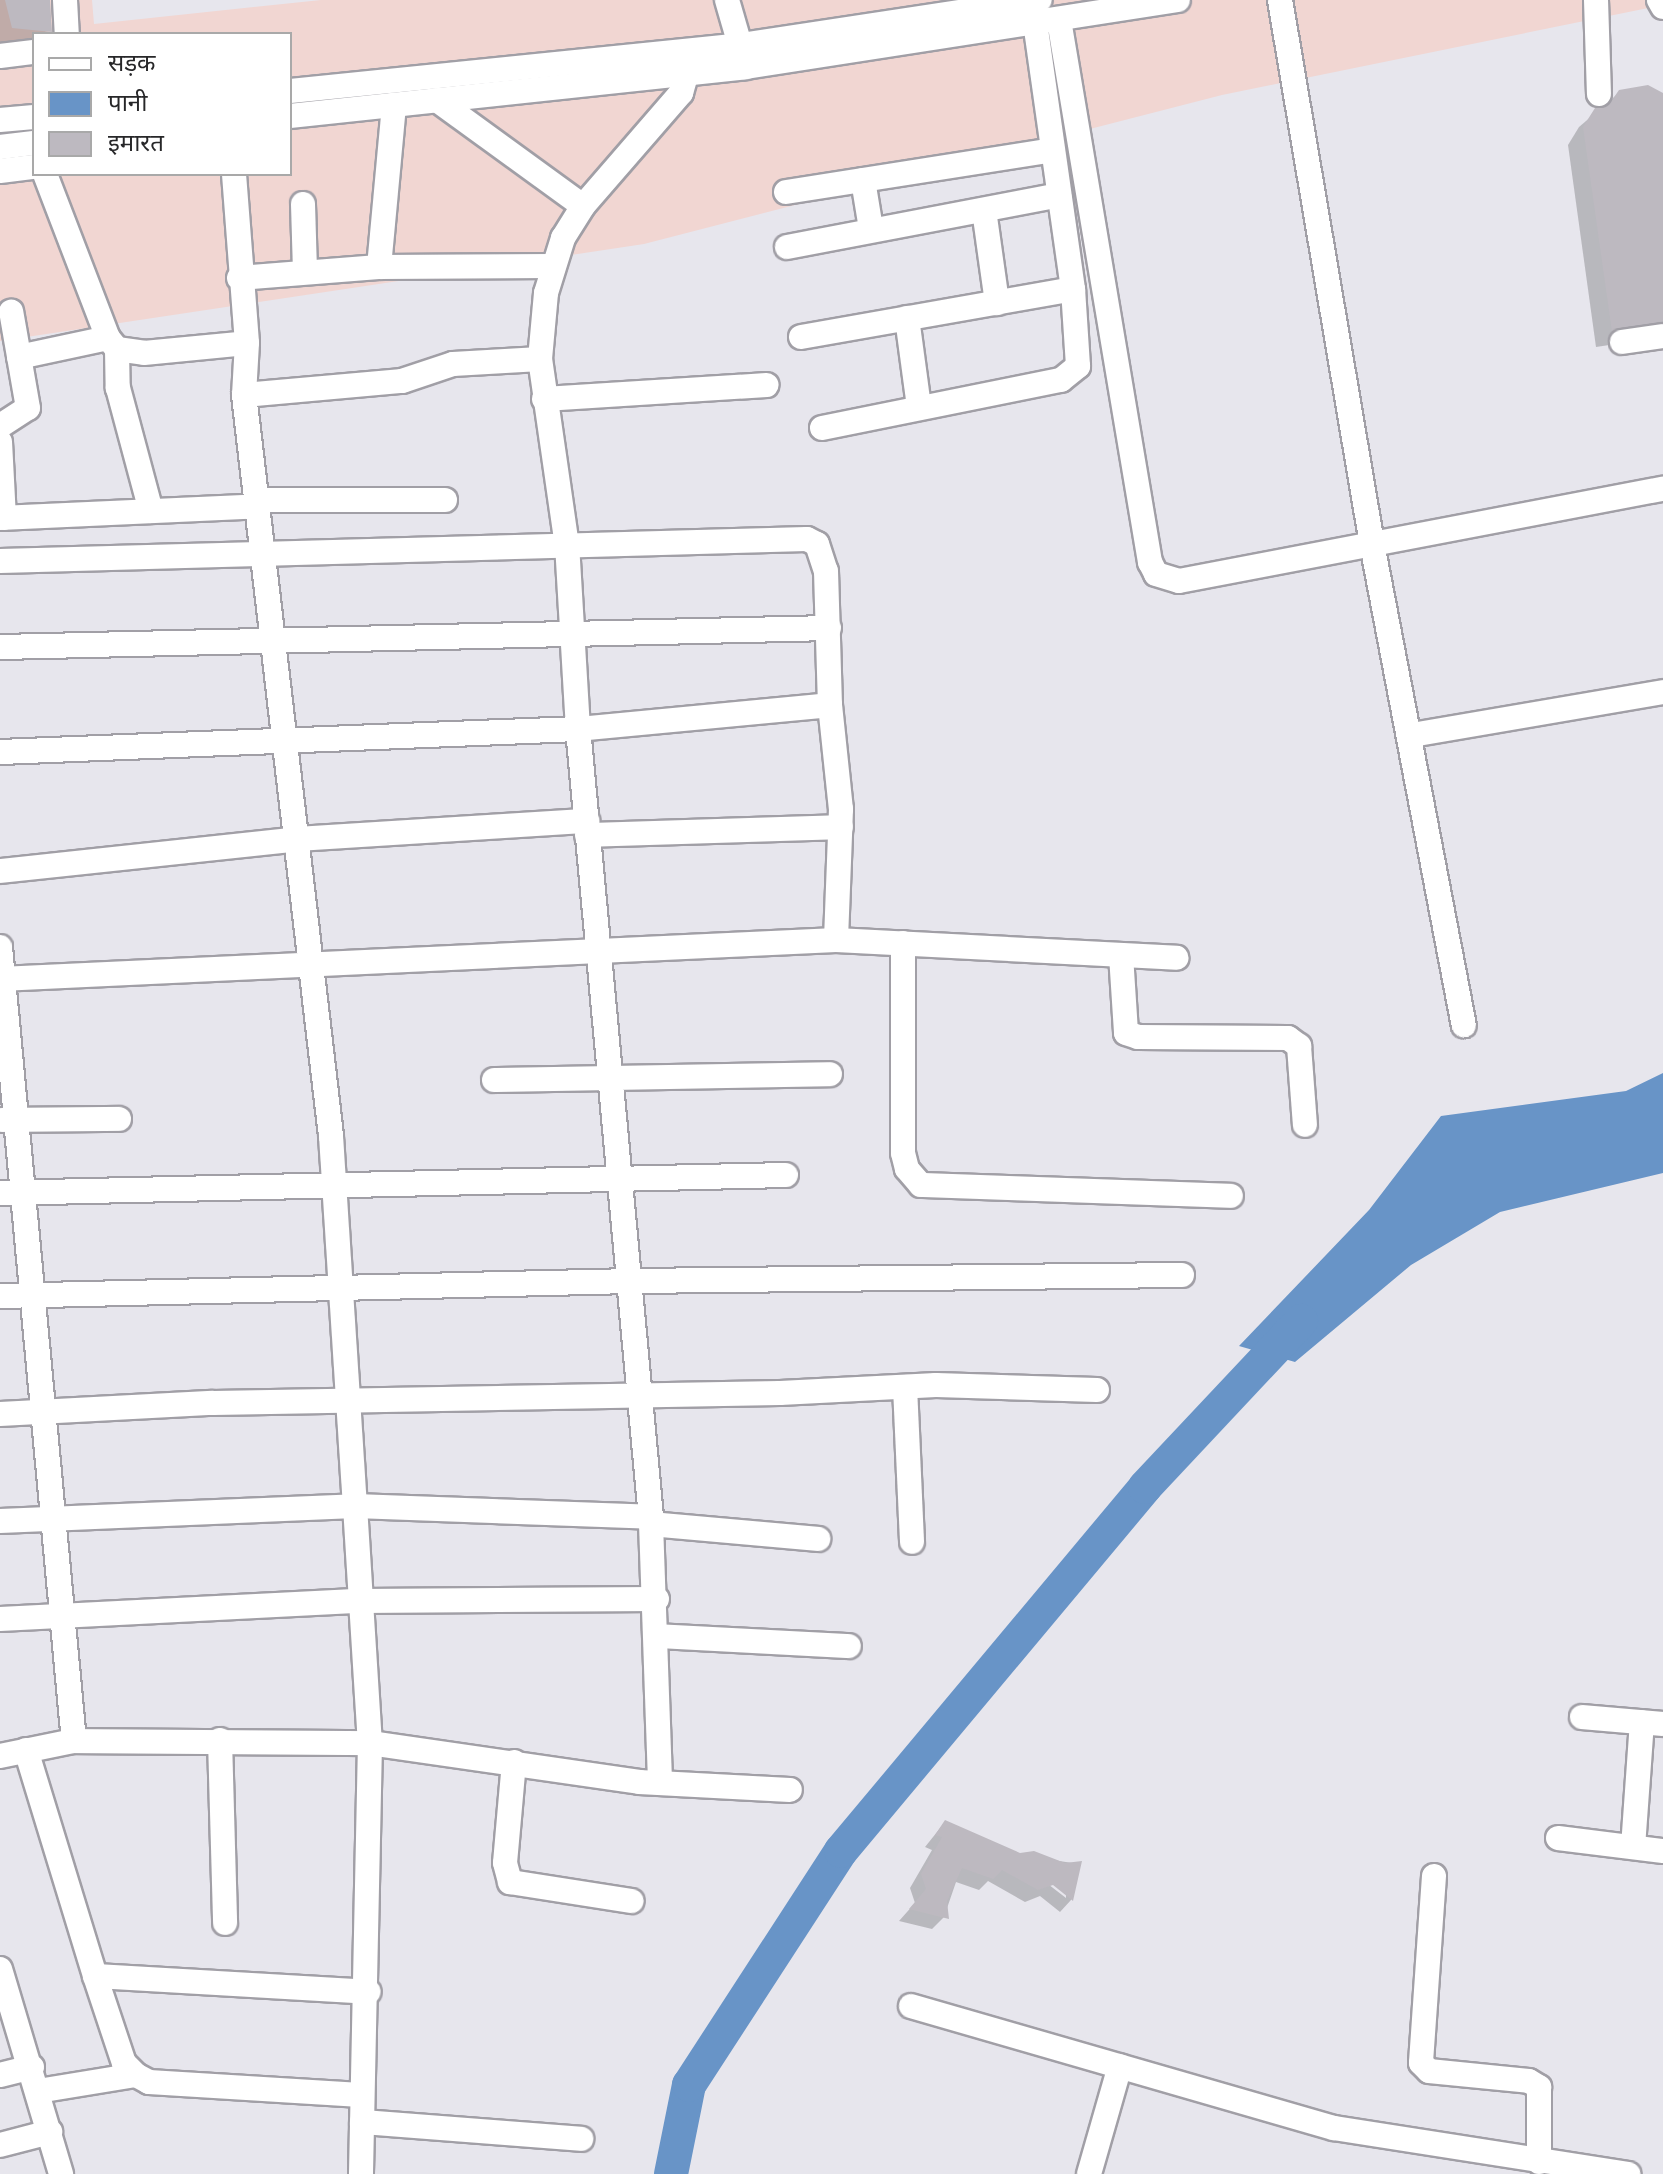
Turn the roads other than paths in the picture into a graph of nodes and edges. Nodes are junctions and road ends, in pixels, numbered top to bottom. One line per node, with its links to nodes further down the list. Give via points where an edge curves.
1 (65, 0): 10 (street)
2 (727, 0): 13 (street)
3 (1178, 0): 9 (street)
4 (1280, 0): 64 (street)
5 (1596, 0): 16 (street)
6 (1659, 0): 7 (street)
7 (1663, 7)
8 (942, 8): 9 (street); 13 (street)
9 (1042, 11): 13 (street); 24 (street); 64 (street, via 1156,574 1179,581)
10 (67, 32)
11 (32, 52): 12 (street)
12 (0, 56)
13 (743, 56): 14 (street)
14 (690, 62): 15 (street); 17 (street); 33 (street, via 673,105)
15 (292, 91)
16 (1599, 94)
17 (437, 100): 18 (street); 33 (street)
18 (394, 105): 19 (street); 38 (street)
19 (292, 116)
20 (32, 117): 21 (street)
21 (0, 120)
22 (32, 143): 23 (street)
23 (0, 147)
24 (1053, 150): 29 (street); 31 (street)
25 (32, 167): 26 (street)
26 (0, 171)
27 (46, 176): 48 (street)
28 (234, 176): 40 (street)
29 (863, 180): 30 (street); 35 (street)
30 (786, 192)
31 (1059, 195): 34 (street); 41 (street)
32 (303, 204): 39 (street)
33 (583, 206): 37 (street)
34 (984, 210): 35 (street); 42 (street)
35 (871, 229): 36 (street)
36 (787, 247)
37 (552, 266): 38 (street); 51 (street)
38 (379, 267): 39 (street)
39 (305, 272): 40 (street)
40 (239, 278): 49 (street)
41 (1073, 289): 42 (street); 55 (street, via 1080,353 1072,374)
42 (997, 303): 44 (street)
43 (11, 311): 50 (street)
44 (907, 318): 46 (street); 55 (street)
45 (1663, 336): 47 (street)
46 (801, 337)
47 (1622, 342)
48 (112, 343): 49 (street, via 144,353); 50 (street); 62 (street, via 118,388)
49 (247, 343): 53 (street)
50 (19, 357): 56 (street, via 28,408)
51 (540, 359): 53 (street, via 439,366 387,383); 54 (street)
52 (767, 385): 54 (street)
53 (244, 395): 61 (street)
54 (544, 399): 65 (street)
55 (919, 407): 57 (street)
56 (0, 426)
57 (822, 428)
58 (0, 442): 63 (street)
59 (1663, 489): 64 (street)
60 (445, 500): 61 (street)
61 (260, 503): 62 (street); 66 (street)
62 (151, 511): 63 (street)
63 (2, 518)
64 (1372, 544): 75 (street)
65 (567, 546): 66 (street); 68 (street, via 807,539 823,555); 69 (street)
66 (266, 553): 67 (street); 70 (street)
67 (0, 561)
68 (829, 628): 69 (street); 73 (street)
69 (574, 632): 70 (street); 74 (street)
70 (276, 644): 71 (street); 76 (street)
71 (0, 647)
72 (1663, 692): 75 (street)
73 (830, 705): 74 (street); 78 (street)
74 (578, 729): 76 (street); 79 (street)
75 (1412, 735): 90 (street)
76 (286, 742): 77 (street); 80 (street)
77 (0, 752)
78 (841, 827): 79 (street); 82 (street)
79 (587, 828): 80 (street); 85 (street)
80 (297, 839): 81 (street); 88 (street)
81 (0, 871)
82 (836, 940): 83 (street); 85 (street)
83 (903, 943): 86 (street); 101 (street, via 903,1153 907,1169 921,1185)
84 (0, 947): 89 (street)
85 (598, 949): 88 (street); 92 (street)
86 (1121, 955): 87 (street); 96 (street, via 1126,1033 1288,1038 1299,1046)
87 (1177, 958)
88 (311, 967): 89 (street); 99 (street, via 331,1136)
89 (2, 979): 95 (street)
90 (1464, 1025)
91 (830, 1074): 92 (street)
92 (612, 1077): 93 (street); 98 (street)
93 (494, 1080)
94 (119, 1119): 95 (street)
95 (8, 1120): 100 (street)
96 (1305, 1125)
97 (786, 1175): 98 (street)
98 (620, 1178): 99 (street); 103 (street)
99 (331, 1182): 100 (street); 104 (street)
100 (11, 1192): 106 (street)
101 (1231, 1196)
102 (1182, 1275): 103 (street)
103 (630, 1281): 104 (street); 109 (street)
104 (338, 1288): 106 (street); 110 (street)
105 (0, 1296): 106 (street)
106 (32, 1296): 111 (street)
107 (905, 1387): 108 (street); 109 (street); 118 (street)
108 (1097, 1390)
109 (640, 1394): 110 (street); 115 (street)
110 (346, 1402): 111 (street); 113 (street)
111 (44, 1411): 112 (street); 114 (street)
112 (0, 1414)
113 (355, 1506): 114 (street); 115 (street); 120 (street)
114 (53, 1519): 116 (street); 121 (street)
115 (651, 1520): 117 (street); 119 (street)
116 (0, 1521)
117 (818, 1539)
118 (912, 1542)
119 (657, 1599): 120 (street); 123 (street)
120 (360, 1601): 121 (street); 129 (street)
121 (63, 1615): 122 (street); 128 (street)
122 (0, 1619)
123 (657, 1636): 124 (street); 133 (street)
124 (849, 1646)
125 (1582, 1717): 126 (street)
126 (1653, 1723): 136 (street)
127 (220, 1740): 128 (street); 129 (street); 140 (street)
128 (74, 1741): 130 (street)
129 (370, 1743): 132 (street); 143 (street)
130 (26, 1750): 131 (street); 142 (street)
131 (0, 1756)
132 (514, 1762): 133 (street); 139 (street, via 505,1863 510,1882)
133 (660, 1781): 134 (street)
134 (790, 1790)
135 (1558, 1838): 136 (street)
136 (1633, 1847): 137 (street)
137 (1663, 1851)
138 (1434, 1876): 154 (street, via 1421,2063 1429,2071 1529,2081 1539,2087)
139 (632, 1901)
140 (225, 1923)
141 (0, 1969): 148 (street)
142 (95, 1976): 143 (street); 147 (street, via 124,2063)
143 (369, 1992): 149 (street)
144 (911, 2006): 145 (street)
145 (1120, 2066): 154 (street, via 1334,2128); 158 (street)
146 (0, 2075): 148 (street)
147 (136, 2075): 148 (street); 149 (street, via 149,2082)
148 (35, 2079): 151 (street)
149 (361, 2095): 150 (street)
150 (362, 2122): 152 (street); 157 (street)
151 (50, 2132): 153 (street); 156 (street)
152 (581, 2139)
153 (0, 2145)
154 (1539, 2162): 155 (street)
155 (1579, 2171): 159 (street)
156 (61, 2174)
157 (361, 2174)
158 (1089, 2174)
159 (1628, 2174)

